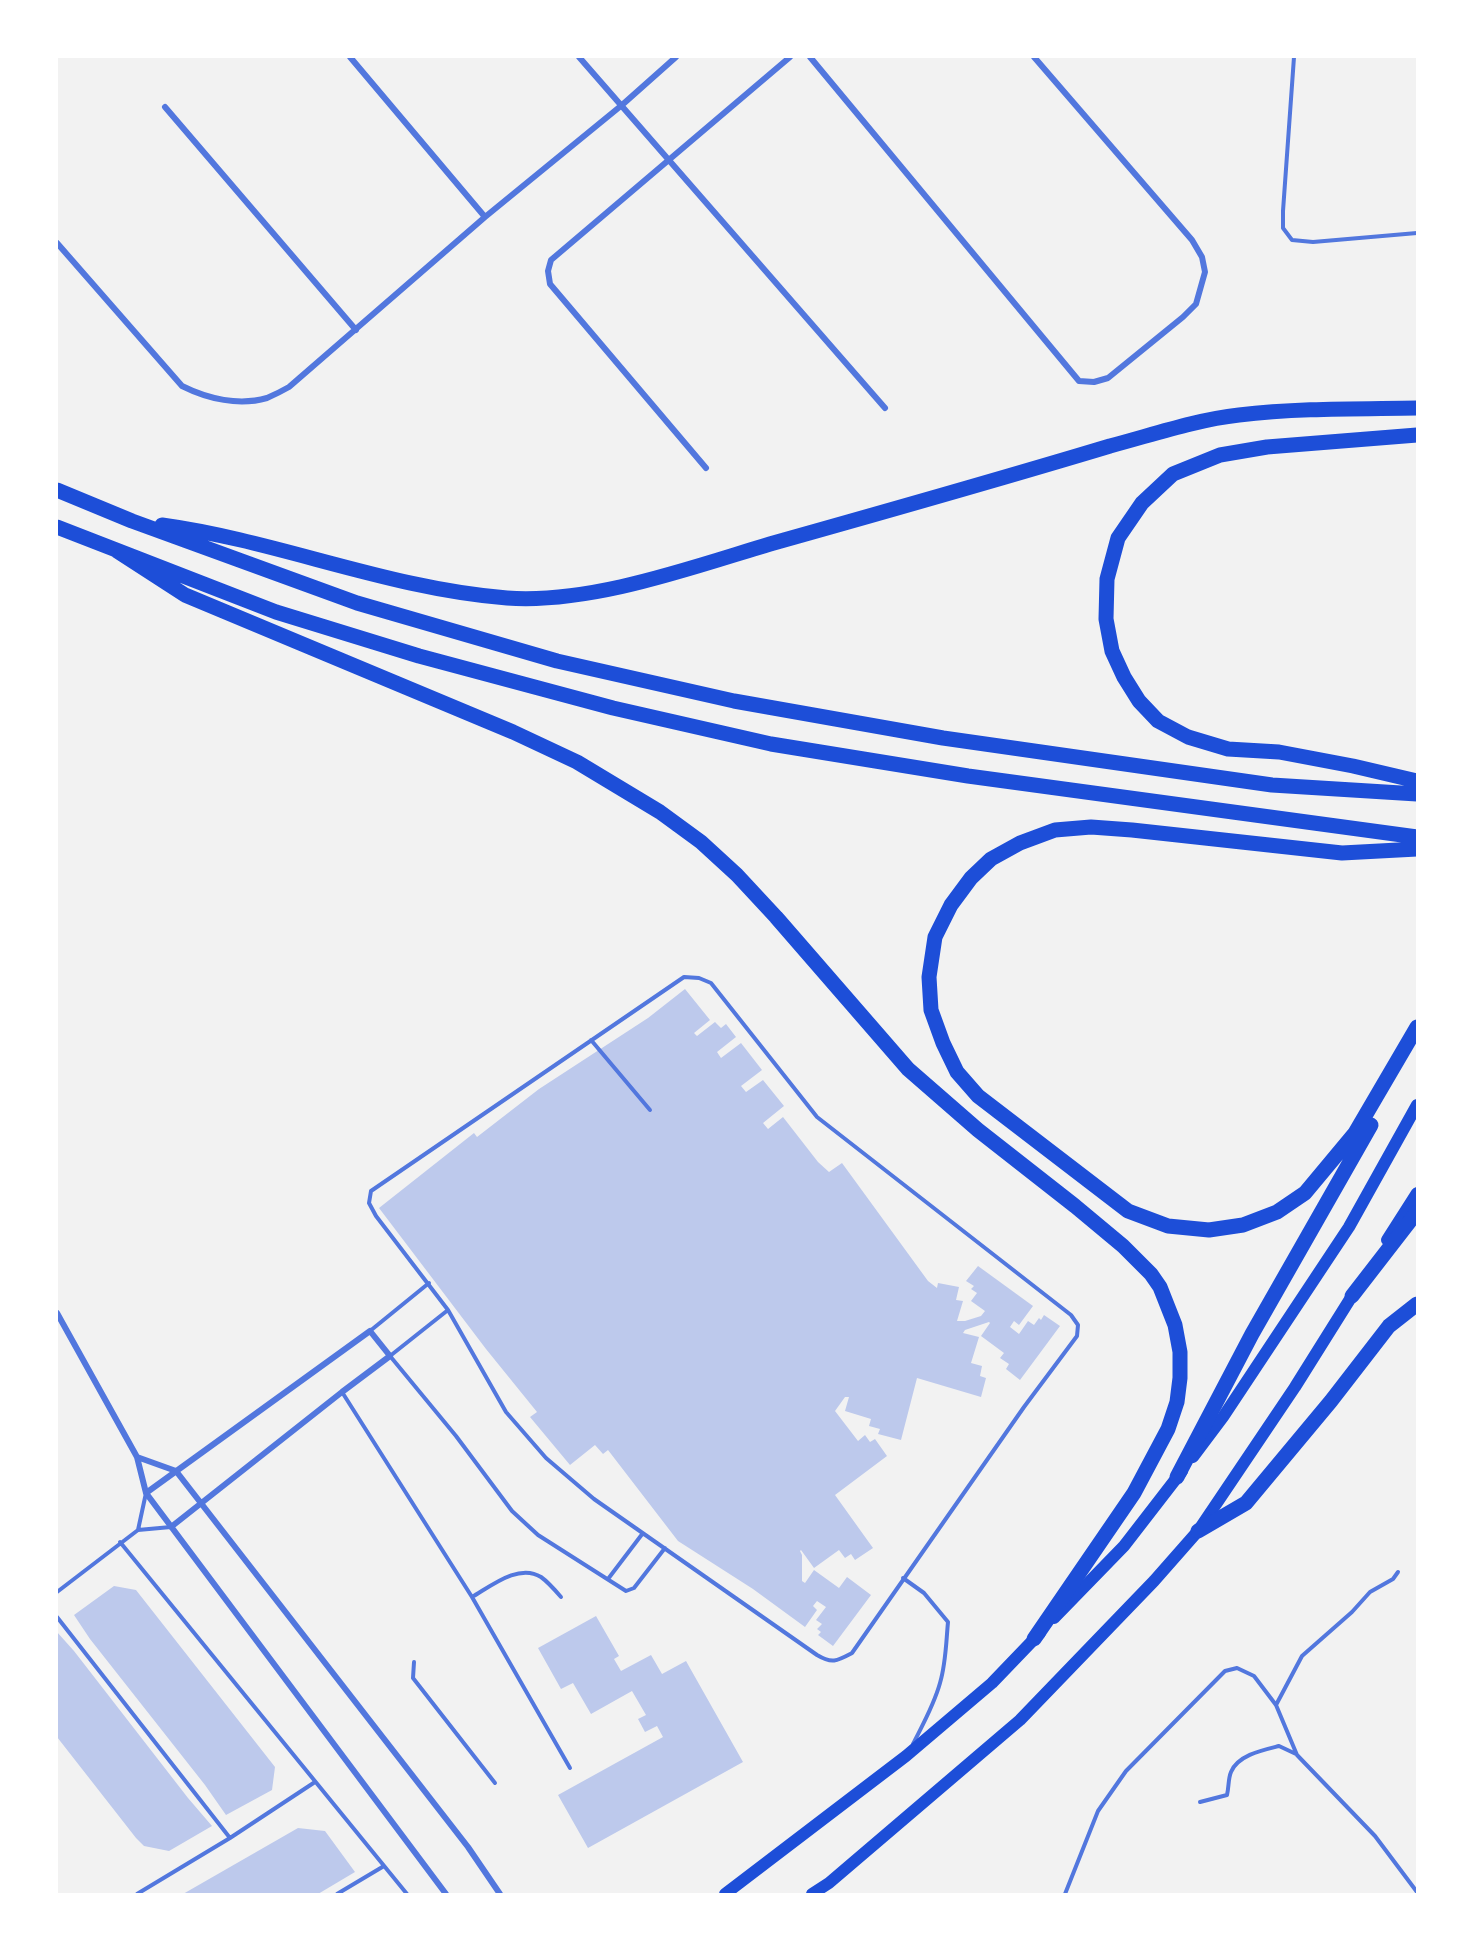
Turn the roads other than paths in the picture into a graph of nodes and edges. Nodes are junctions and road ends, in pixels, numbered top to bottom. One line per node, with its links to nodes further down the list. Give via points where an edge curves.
1 (350, 57): 11 (street)
2 (579, 57): 8 (street)
3 (676, 57): 8 (street)
4 (789, 57): 10 (street)
5 (810, 57): 6 (street, via 1079,381 1094,382 1108,378 1183,317 1196,304 1205,272 1192,240)
6 (1034, 57)
7 (1294, 57): 12 (lane, via 1283,228 1292,240 1313,242)
8 (622, 105): 10 (street); 11 (street)
9 (165, 107): 14 (street)
10 (669, 160): 15 (street); 18 (street, via 551,260 548,271 550,284)
11 (485, 217): 14 (street)
12 (1417, 233)
13 (57, 243): 14 (street, via 182,386 199,394 246,401 268,398 289,387)
14 (356, 330)
15 (885, 408)
16 (1417, 408): 20 (highway, via 1270,412 1182,427 667,574 547,598 507,597 397,580 206,531)
17 (1417, 435): 23 (highway, via 1267,447 1220,455 1173,474 1142,503 1118,538 1107,579 1106,619 1112,651 1139,701 1158,721 1188,737 1228,749 1279,752)
18 (706, 468)
19 (57, 490): 20 (highway)
20 (132, 520): 24 (highway, via 357,603 557,661 734,701 943,738 1272,785)
21 (57, 527): 22 (highway)
22 (117, 551): 25 (highway, via 276,612 419,656 613,708 771,744 968,776); 60 (highway, via 184,595 513,732 577,762 660,812 701,842 737,876 908,1069 1123,1246 1151,1274 1175,1324 1180,1352 1177,1402 1168,1429 1134,1492)
23 (1417, 781)
24 (1417, 794)
25 (1417, 837)
26 (1417, 849): 27 (highway, via 1342,853 1091,826 1055,830 991,859 971,878 951,905 935,937 929,977 931,1010 943,1043 957,1071 978,1096 1128,1211 1168,1226 1209,1230 1243,1225 1277,1212 1305,1193 1355,1133)
27 (1417, 1027)
28 (1417, 1035): 44 (highway)
29 (591, 1040): 31 (lane); 34 (lane, via 371,1191 369,1203 376,1216); 54 (lane, via 684,977 711,983 817,1117 1076,1321 1077,1336)
30 (1417, 1105): 44 (main road, via 1349,1227 1223,1417)
31 (650, 1110)
32 (1417, 1193): 35 (main road)
33 (1417, 1212): 35 (highway)
34 (429, 1283): 37 (lane); 39 (lane)
35 (1352, 1296): 49 (main road)
36 (1417, 1304): 49 (highway, via 1389,1326 1246,1503)
37 (448, 1310): 40 (lane); 50 (lane, via 506,1412 532,1442 594,1499)
38 (57, 1313): 42 (street)
39 (370, 1331): 40 (street); 43 (street)
40 (390, 1356): 41 (street); 55 (lane, via 512,1511 538,1535)
41 (342, 1392): 46 (street); 57 (lane)
42 (138, 1457): 43 (street); 45 (street)
43 (176, 1471): 45 (street); 46 (street)
44 (1177, 1477): 60 (main road, via 1124,1546)
45 (146, 1493): 47 (street); 48 (lane)
46 (200, 1503): 47 (street); 76 (street, via 461,1838)
47 (171, 1527): 48 (lane); 75 (street)
48 (138, 1530): 51 (lane)
49 (1198, 1531): 78 (main road, via 1020,1720)
50 (643, 1533): 52 (lane); 55 (lane)
51 (120, 1542): 56 (lane); 66 (lane)
52 (665, 1548): 54 (lane, via 828,1661 852,1653); 55 (lane, via 632,1590 626,1591)
53 (1398, 1572): 62 (lane, via 1370,1592 1302,1656)
54 (903, 1578): 64 (lane, via 924,1593 948,1622 945,1660 934,1702)
55 (608, 1579)
56 (57, 1592)
57 (472, 1597): 58 (lane, via 514,1574 526,1572 543,1578); 65 (lane)
58 (561, 1597)
59 (57, 1617): 69 (lane)
60 (1034, 1639): 64 (main road, via 992,1683)
61 (414, 1662): 67 (lane, via 412,1678)
62 (1276, 1705): 63 (lane); 79 (lane, via 1254,1676 1237,1668 1225,1671 1126,1771 1098,1811)
63 (1297, 1755): 68 (lane, via 1279,1746 1236,1762 1227,1795); 71 (lane, via 1375,1836)
64 (906, 1756): 77 (main road)
65 (570, 1768)
66 (315, 1782): 69 (lane); 70 (lane)
67 (495, 1783)
68 (1200, 1802)
69 (230, 1838): 72 (lane)
70 (384, 1866): 73 (lane); 74 (lane)
71 (1417, 1892)
72 (138, 1894)
73 (337, 1894)
74 (406, 1894)
75 (446, 1894)
76 (500, 1894)
77 (725, 1894)
78 (812, 1894)
79 (1065, 1894)

